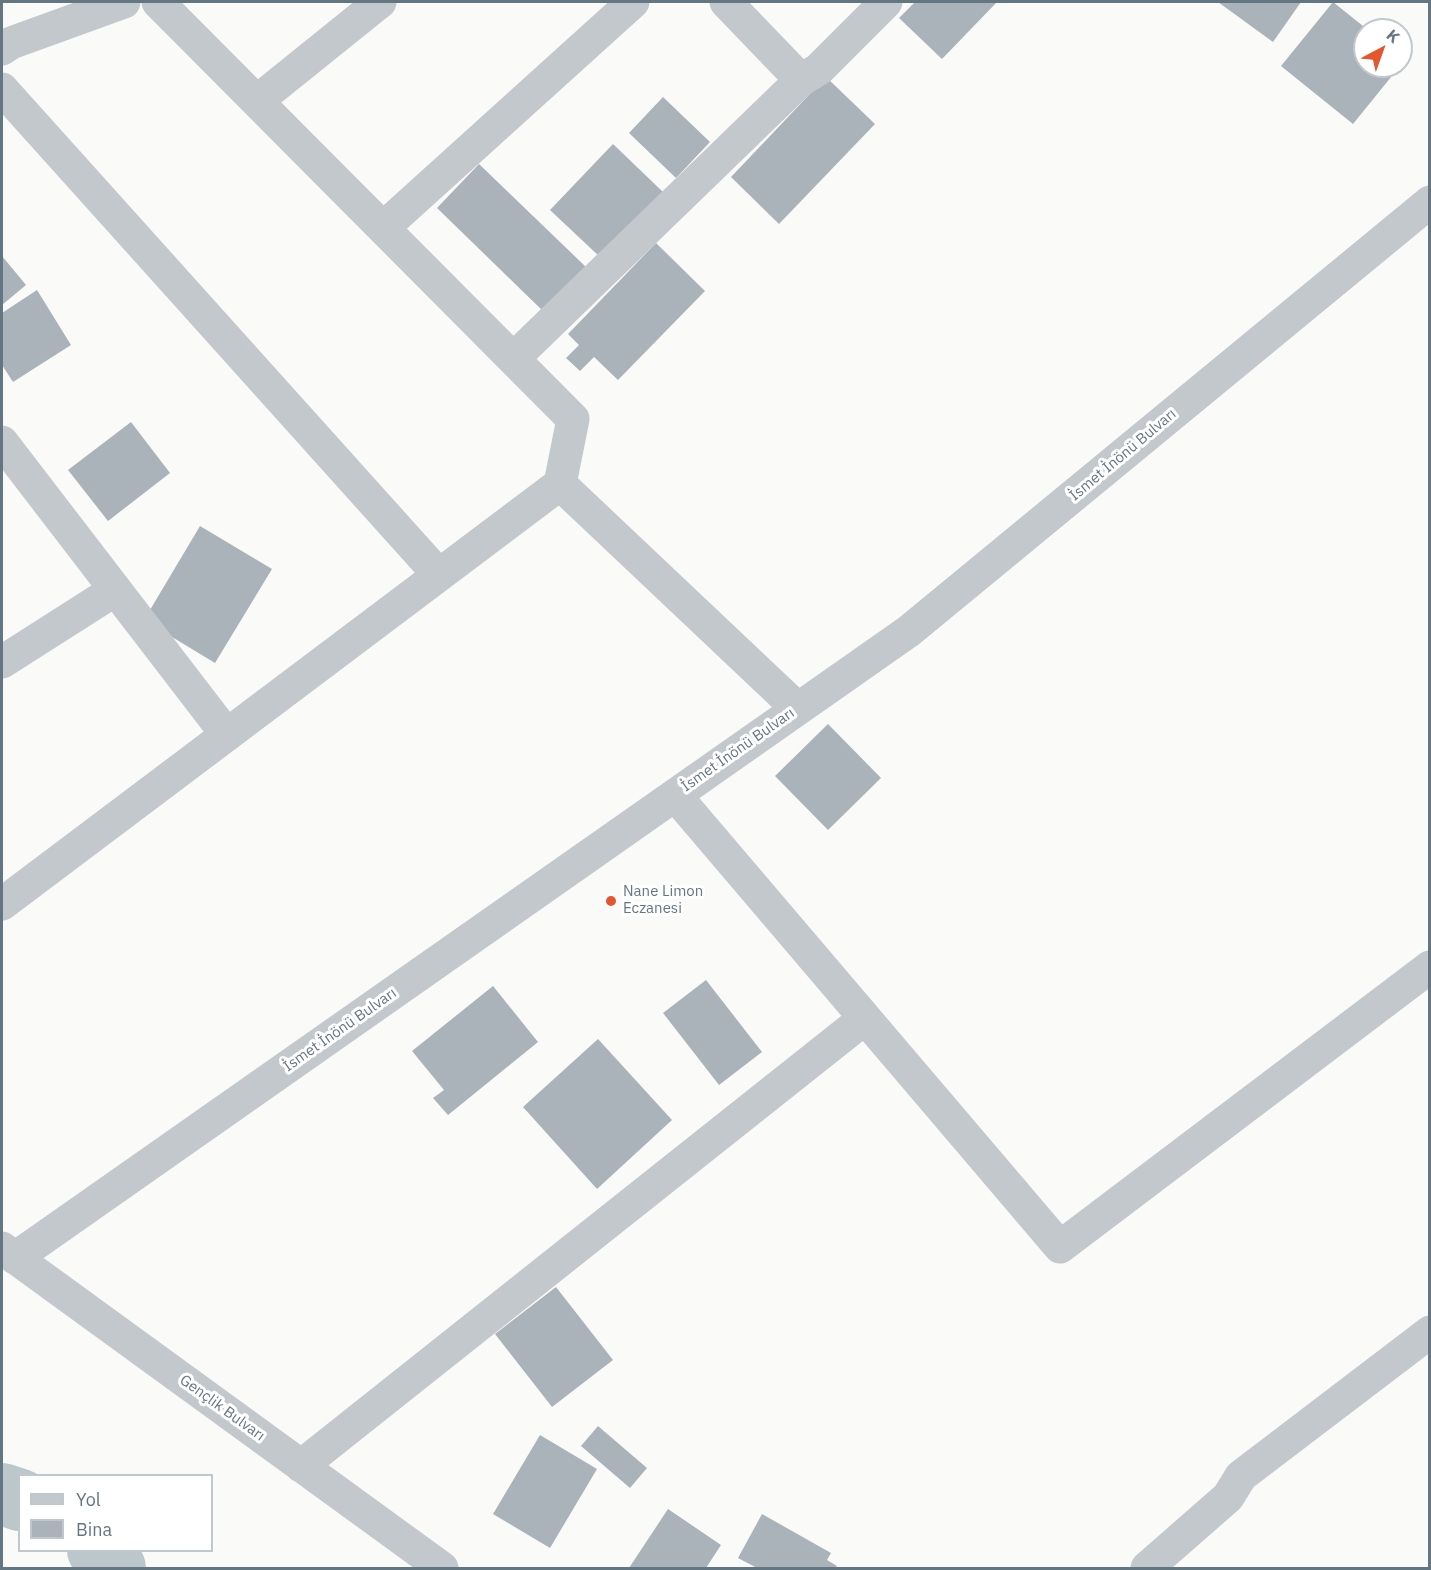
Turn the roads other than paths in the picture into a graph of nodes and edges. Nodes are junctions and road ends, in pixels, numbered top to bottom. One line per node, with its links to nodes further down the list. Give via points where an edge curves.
1 (124, 2): 7 (street, via 11,42)
2 (158, 2): 10 (street)
3 (380, 2): 10 (street)
4 (633, 2): 12 (street)
5 (726, 2): 8 (street)
6 (886, 2): 8 (street, via 819,69)
7 (2, 49)
8 (801, 80): 13 (street)
9 (2, 89): 16 (street)
10 (257, 101): 12 (street)
11 (1430, 202): 19 (street, İsmet İnönü Bulvarı, via 909,631)
12 (383, 228): 13 (street)
13 (513, 359): 15 (street, via 573,419)
14 (2, 442): 17 (street)
15 (560, 484): 16 (street); 19 (street)
16 (439, 575): 20 (street)
17 (115, 590): 18 (street); 20 (street)
18 (2, 662)
19 (797, 708): 21 (street, İsmet İnönü Bulvarı)
20 (226, 735): 22 (street)
21 (675, 795): 24 (street); 25 (street, İsmet İnönü Bulvarı)
22 (2, 904)
23 (1430, 966): 24 (street, via 1060,1247)
24 (864, 1019): 27 (street)
25 (8, 1253): 27 (street, Gençlik Bulvarı)
26 (1430, 1332): 29 (street, via 1241,1476 1228,1497)
27 (301, 1466): 28 (street, Gençlik Bulvarı)
28 (442, 1569)
29 (1147, 1569)

